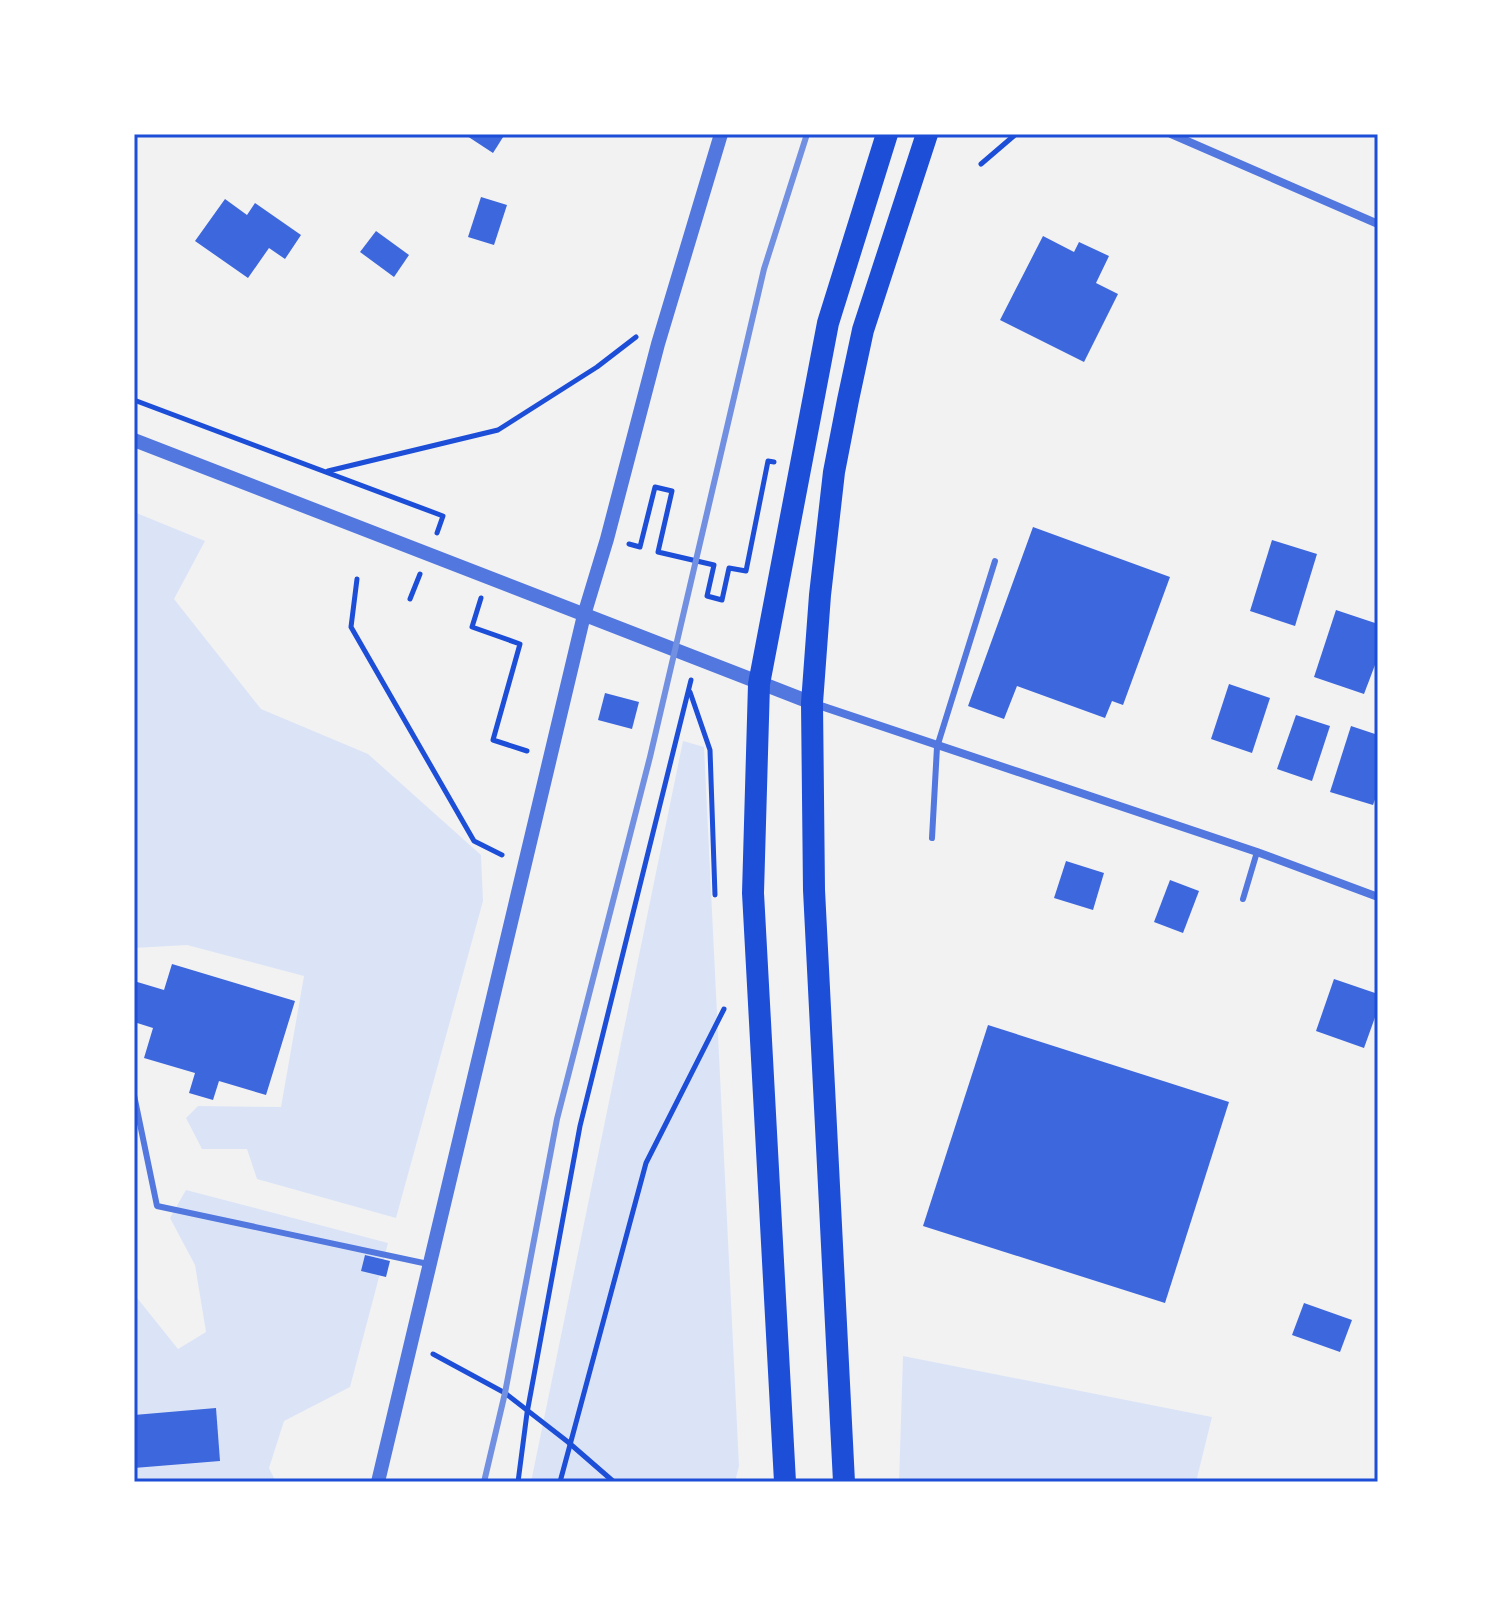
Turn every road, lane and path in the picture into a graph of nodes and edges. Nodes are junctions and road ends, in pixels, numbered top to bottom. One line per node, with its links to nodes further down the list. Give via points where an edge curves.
1 (721, 134): 20 (street)
2 (887, 134): 22 (highway, via 828,323)
3 (927, 134): 24 (highway, via 863,330 848,400 834,472)
4 (1016, 134): 6 (path)
5 (1171, 134): 7 (street)
6 (981, 164)
7 (1378, 224)
8 (636, 337): 12 (path, via 498,430)
9 (134, 400): 12 (path)
10 (134, 440): 20 (street)
11 (768, 461): 14 (path, via 746,571 729,568 722,600 707,596 714,565 658,552 672,491 655,487 640,547)
12 (327, 472): 13 (path, via 443,516)
13 (437, 533)
14 (628, 544)
15 (995, 561): 25 (lane)
16 (420, 573): 19 (path)
17 (357, 579): 29 (path, via 351,627 474,841)
18 (481, 598): 26 (path, via 472,627 520,644 493,740)
19 (410, 599)
20 (584, 615): 21 (street); 35 (street)
21 (696, 659): 22 (street); 23 (path)
22 (759, 684): 24 (street); 43 (highway, via 753,893)
23 (689, 689): 30 (path, via 710,750); 37 (path, via 580,1126)
24 (812, 703): 25 (street); 44 (highway, via 815,906)
25 (937, 747): 27 (lane); 28 (street)
26 (528, 751)
27 (932, 838)
28 (1257, 852): 31 (street); 32 (lane)
29 (502, 855)
30 (715, 895)
31 (1378, 897)
32 (1243, 899)
33 (724, 1009): 38 (path, via 646,1163)
34 (134, 1095): 35 (lane, via 157,1206)
35 (428, 1264): 36 (street)
36 (410, 1341): 37 (path, via 505,1393); 39 (street)
37 (527, 1413): 38 (path); 40 (path)
38 (568, 1442): 41 (path); 42 (path)
39 (378, 1482)
40 (518, 1482)
41 (560, 1482)
42 (614, 1482)
43 (785, 1482)
44 (844, 1482)

